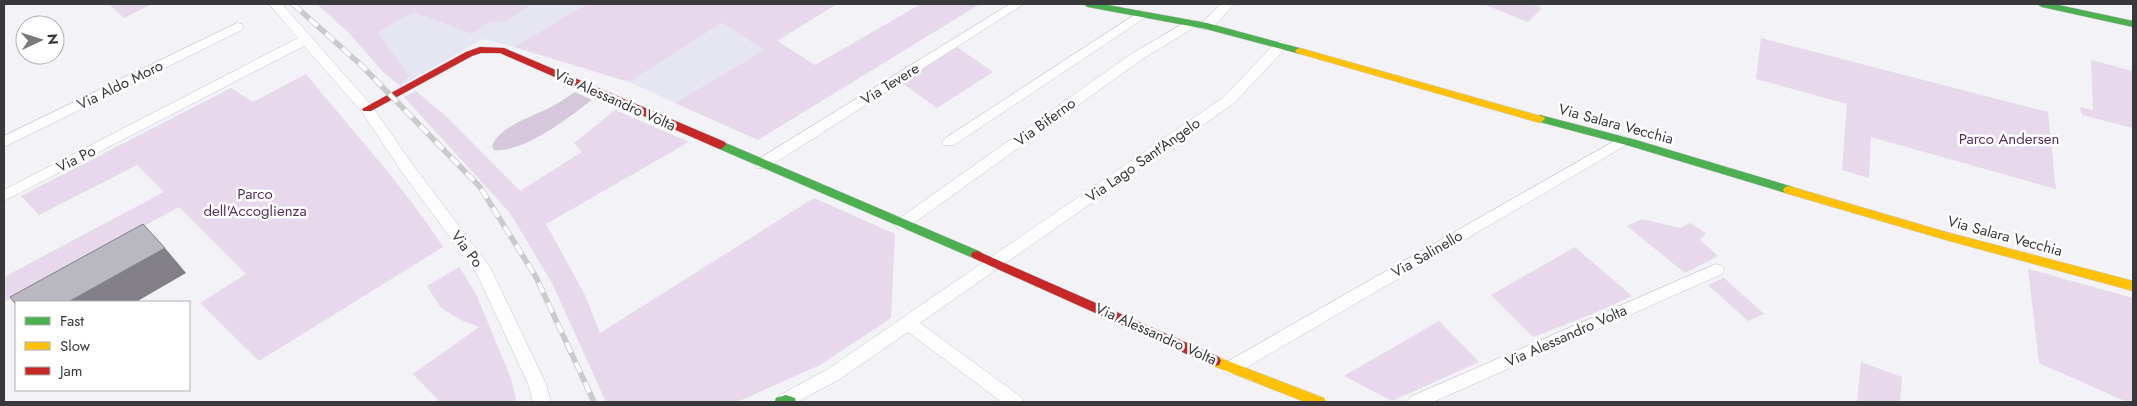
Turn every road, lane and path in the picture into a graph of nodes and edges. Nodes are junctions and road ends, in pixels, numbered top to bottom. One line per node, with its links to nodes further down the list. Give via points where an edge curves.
1 (276, 4): 11 (street)
2 (1018, 4): 17 (street, Via Tevere)
3 (1088, 4): 6 (street, Via Salara Vecchia)
4 (1228, 4): 9 (street)
5 (2042, 4): 8 (street)
6 (1142, 14): 7 (street, Via Salara Vecchia); 16 (street)
7 (1191, 23): 9 (street, Via Salara Vecchia); 19 (street, Via Biferno, via 1136,57)
8 (2133, 24)
9 (1207, 26): 12 (street, Via Salara Vecchia)
10 (237, 27): 15 (street, Via Aldo Moro)
11 (307, 39): 13 (street); 18 (street, Via Po)
12 (1281, 45): 14 (street, Via Salara Vecchia, via 1485,105); 20 (street, Via Lago Sant'Angelo, via 1229,100)
13 (367, 109): 17 (street, Via Alessandro Volta, via 469,54 501,50); 25 (street, Via Po, via 484,271 537,384)
14 (1623, 141): 22 (street, Via Salara Vecchia, via 1946,236); 24 (street, Via Salinello)
15 (4, 142)
16 (948, 142)
17 (762, 164): 19 (street, Via Alessandro Volta)
18 (4, 196)
19 (902, 224): 20 (street, Via Alessandro Volta)
20 (995, 263): 23 (street); 24 (street, Via Alessandro Volta)
21 (1716, 270): 29 (street, Via Alessandro Volta)
22 (2133, 286)
23 (908, 323): 26 (street, via 834,374); 27 (street)
24 (1232, 368): 28 (street, Via Alessandro Volta)
25 (542, 402)
26 (786, 402)
27 (1015, 402)
28 (1319, 402)
29 (1416, 402)

